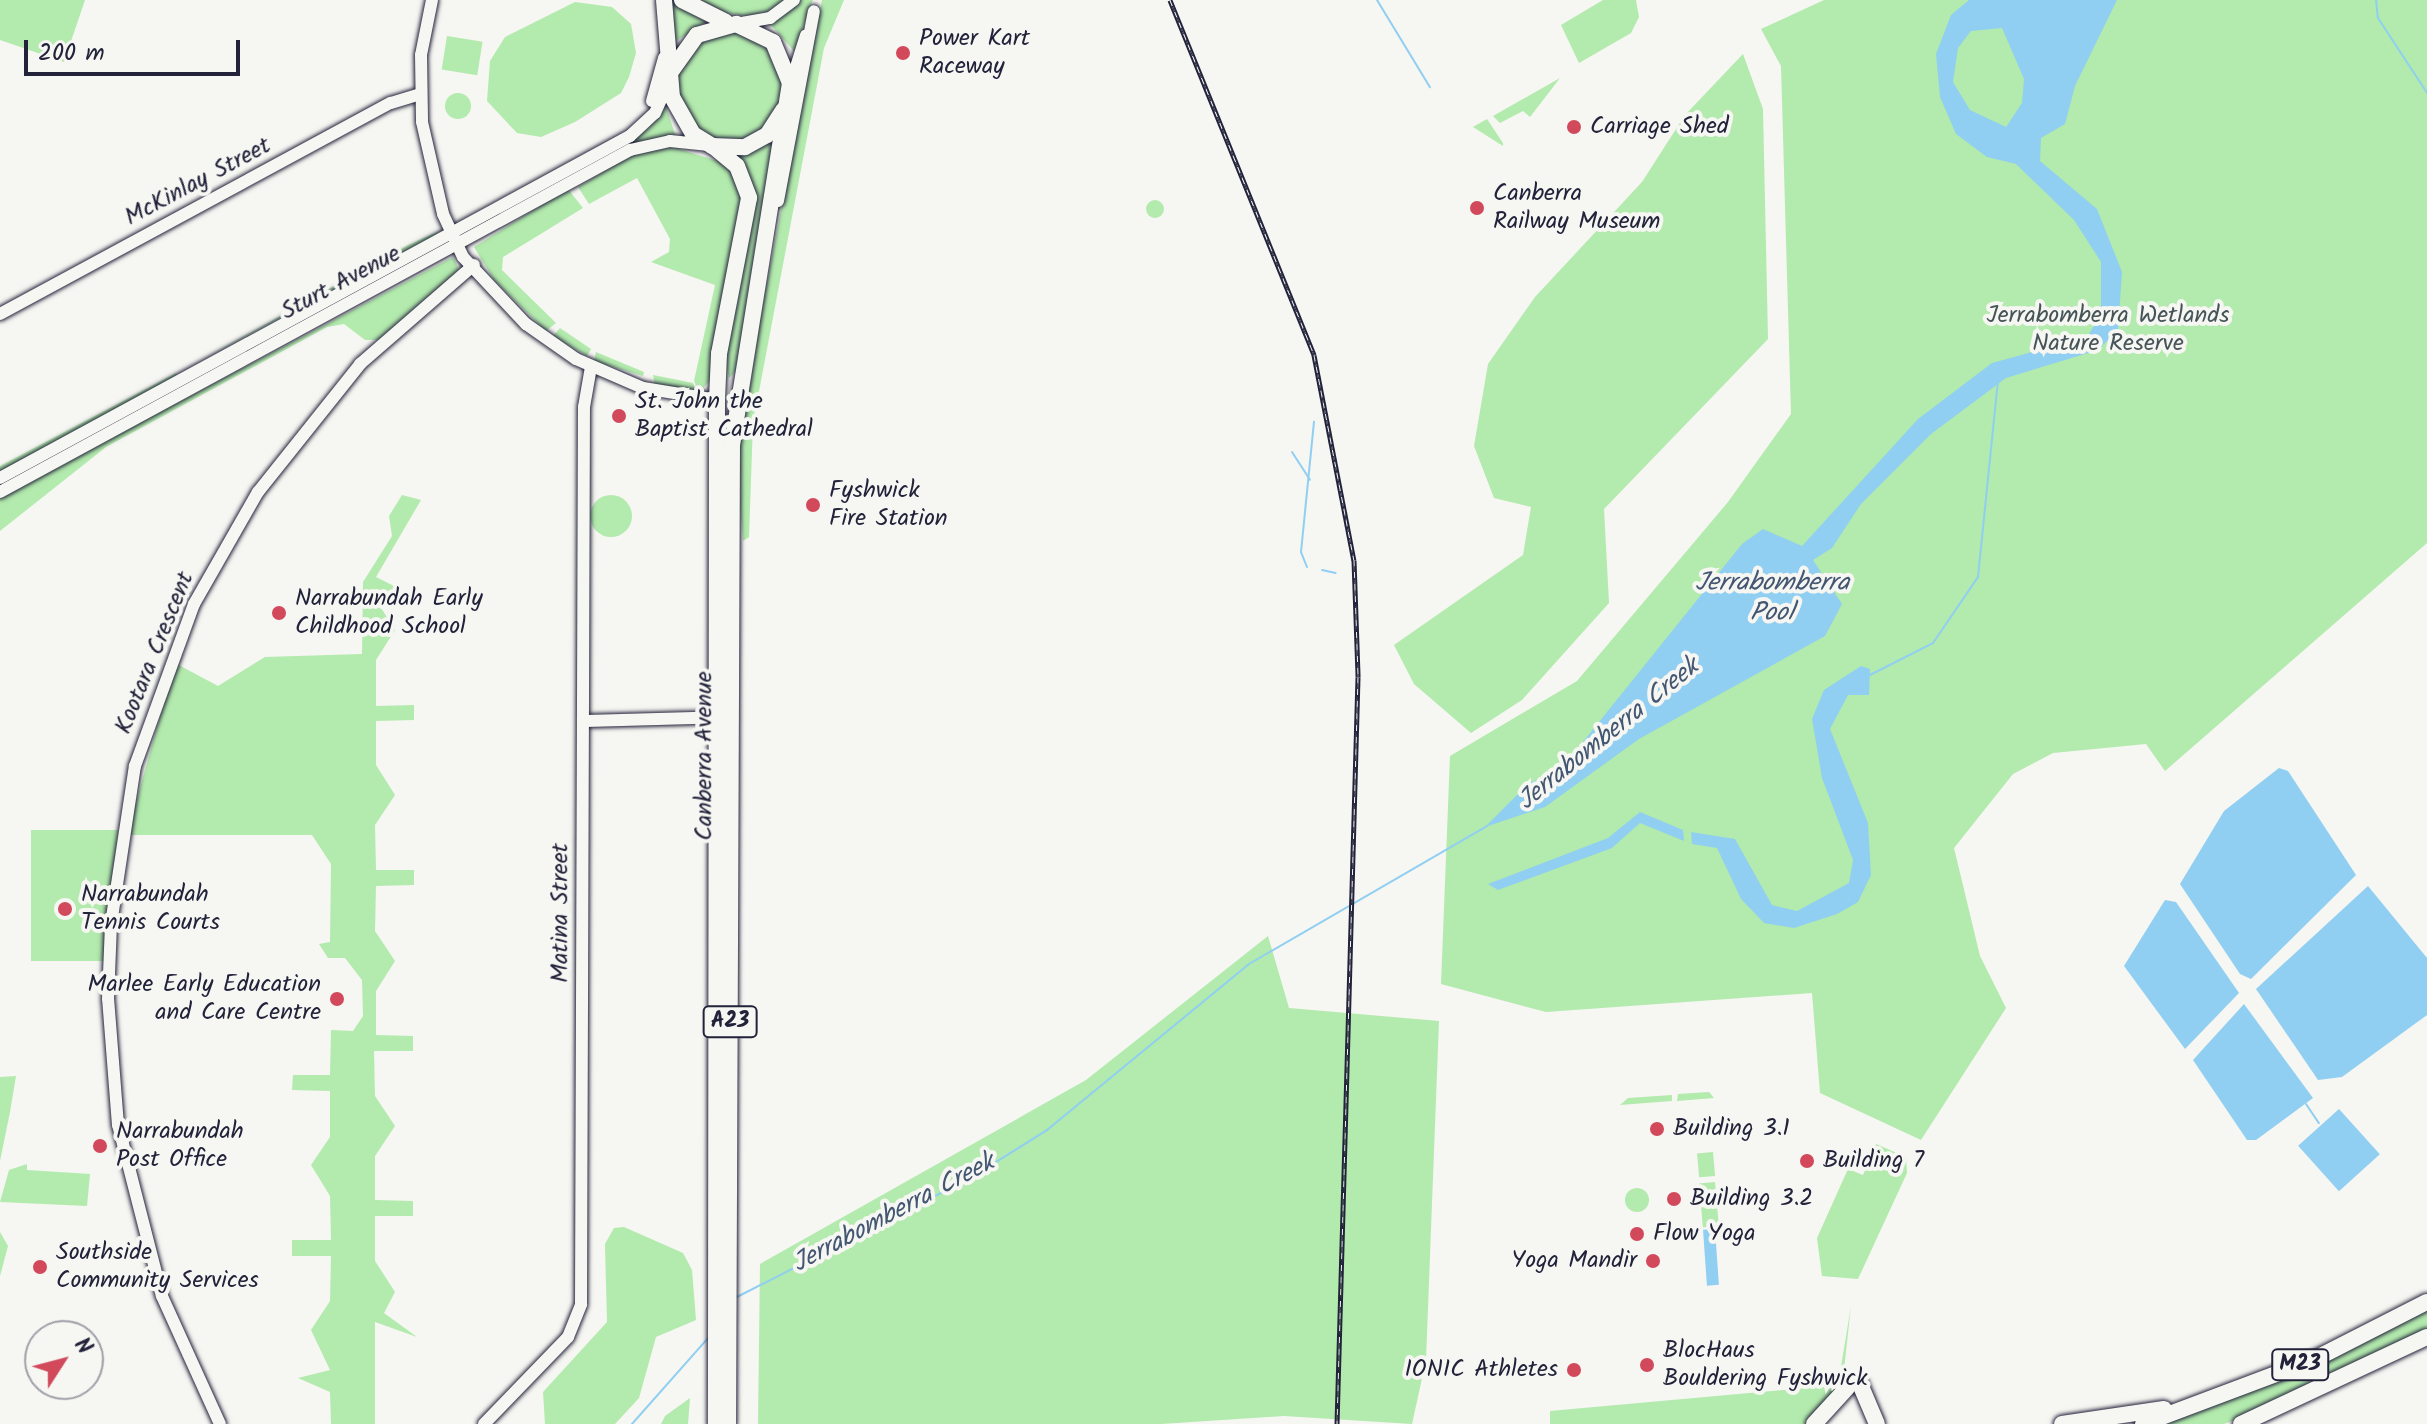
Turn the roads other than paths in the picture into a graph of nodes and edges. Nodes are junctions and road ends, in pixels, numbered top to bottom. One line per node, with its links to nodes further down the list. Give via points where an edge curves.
1 (432, 0): 9 (street)
2 (663, 0): 7 (highway, Canberra Avenue / A23); 10 (street, via 661,74 648,109)
3 (682, 0): 6 (highway, Canberra Avenue / A23, via 698,14)
4 (794, 0): 6 (street, via 770,18)
5 (816, 6): 8 (street); 14 (street)
6 (736, 24): 7 (highway, via 697,35); 8 (highway, Canberra Avenue / A23, via 777,46)
7 (671, 74): 10 (street, Sturt Avenue, via 651,118); 11 (highway, Canberra Avenue / A23, via 680,120)
8 (789, 91): 11 (highway, via 759,141); 14 (highway, Canberra Avenue / A23)
9 (420, 94): 12 (street, via 444,207); 15 (street, McKinlay Street)
10 (621, 141): 12 (street, Sturt Avenue)
11 (712, 146): 12 (street, Sturt Avenue, via 670,141 630,150); 18 (highway, Canberra Avenue / A23, via 737,166 749,198)
12 (458, 237): 13 (street); 22 (street, Sturt Avenue); 23 (street, Sturt Avenue)
13 (474, 265): 17 (street, via 522,320); 30 (street, Kootara Crescent, via 360,364 258,492 194,604 135,766 111,924 116,1109 159,1287)
14 (763, 275): 16 (highway, Canberra Avenue / A23)
15 (0, 314)
16 (747, 357): 19 (highway); 21 (highway, Canberra Avenue / A23)
17 (591, 367): 20 (street, via 643,388); 24 (street, Matina Street, via 584,407)
18 (718, 374): 19 (highway, via 728,381); 20 (highway, Canberra Avenue / A23)
19 (737, 377): 20 (highway)
20 (717, 400): 21 (highway); 25 (highway, Canberra Avenue / A23)
21 (733, 434): 25 (highway, Canberra Avenue / A23)
22 (0, 478)
23 (0, 492)
24 (583, 721): 25 (street); 31 (street, Matina Street, via 581,1304 568,1337)
25 (723, 721): 28 (highway, Canberra Avenue / A23)
26 (2427, 1302): 29 (highway, M23)
27 (2427, 1337): 38 (highway, M23)
28 (723, 1352): 32 (highway, Canberra Avenue / A23); 33 (highway, Canberra Avenue / A23)
29 (2225, 1397): 36 (highway); 37 (highway, M23)
30 (220, 1424)
31 (484, 1424)
32 (716, 1424)
33 (728, 1424)
34 (1814, 1424): 35 (highway, via 1854,1386)
35 (1877, 1424)
36 (2062, 1424)
37 (2143, 1424)
38 (2241, 1424)

